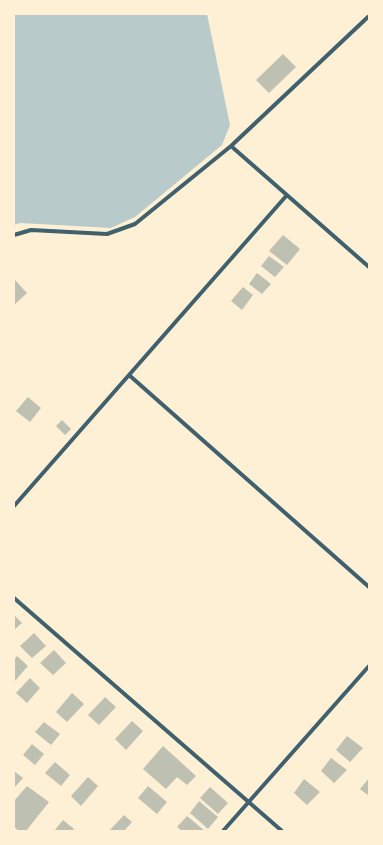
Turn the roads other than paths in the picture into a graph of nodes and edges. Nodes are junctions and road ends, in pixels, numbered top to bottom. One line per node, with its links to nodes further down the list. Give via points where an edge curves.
1 (369, 16): 2 (street)
2 (232, 146): 3 (street); 4 (street, via 135,224 107,234 31,230)
3 (287, 195): 5 (street); 6 (street)
4 (14, 235)
5 (369, 267)
6 (129, 375): 7 (street); 8 (street)
7 (14, 506)
8 (369, 587)
9 (14, 598): 11 (street)
10 (369, 666): 11 (street)
11 (248, 802): 12 (street); 13 (street)
12 (223, 831)
13 (282, 831)

